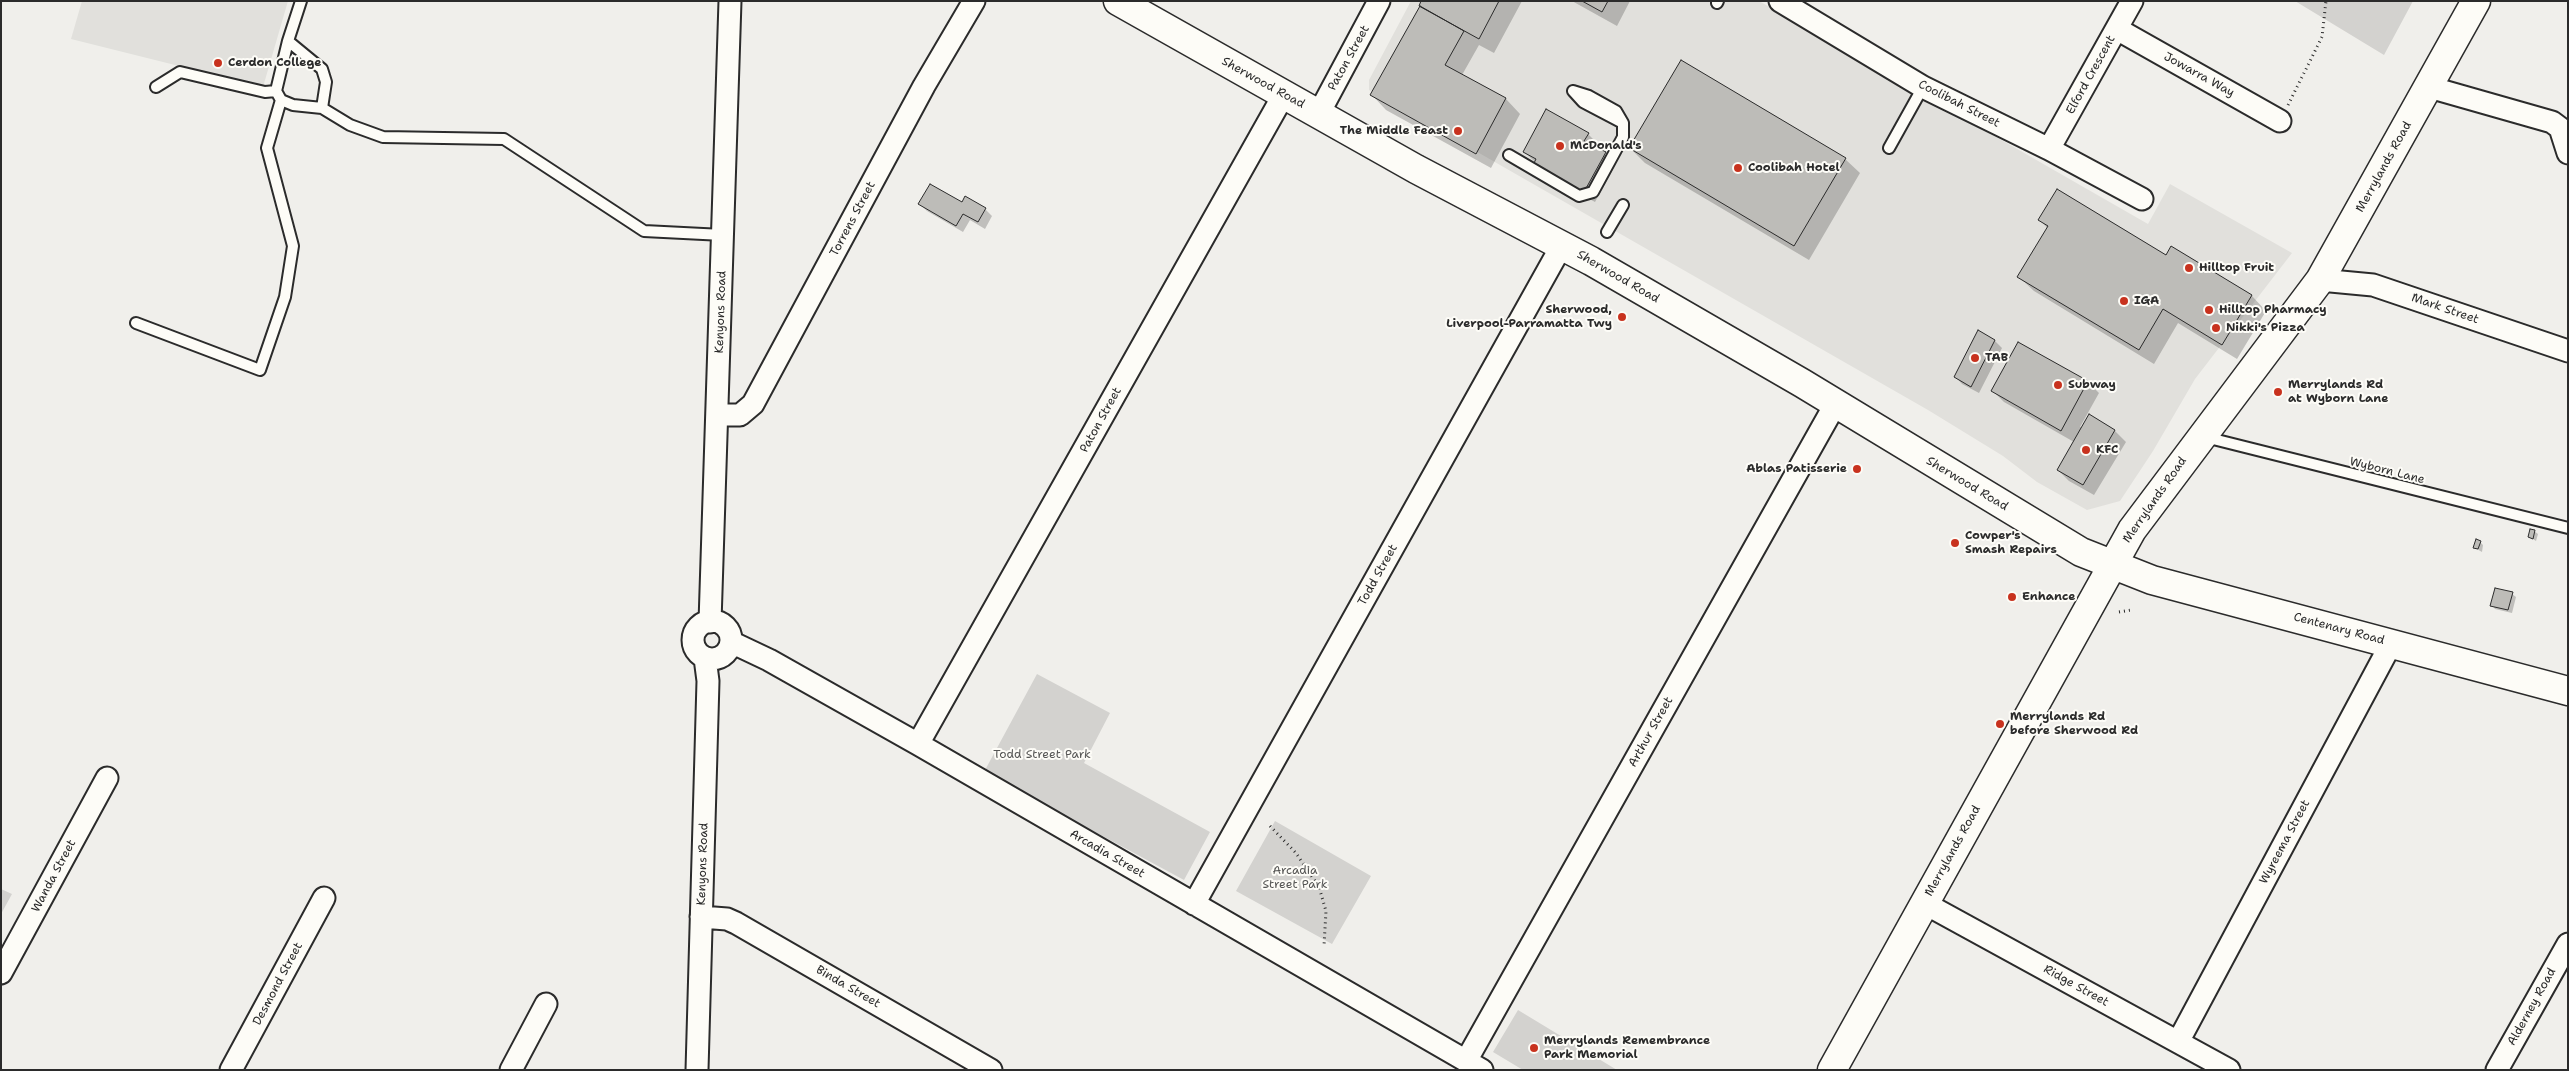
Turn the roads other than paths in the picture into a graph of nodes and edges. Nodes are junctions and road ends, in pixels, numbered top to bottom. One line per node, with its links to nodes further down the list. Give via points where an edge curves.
1 (301, 1): 10 (lane)
2 (730, 1): 28 (street, Kenyons Road)
3 (974, 1): 34 (street, Torrens Street, via 924,86 753,404 740,415)
4 (1118, 1): 16 (main road, Sherwood Road)
5 (1379, 1): 19 (street, Paton Street)
6 (1780, 1): 12 (street, Coolibah Street)
7 (2132, 1): 9 (street, Elford Crescent)
8 (2476, 1): 13 (main road, Merrylands Road)
9 (2117, 29): 20 (street, Jowarra Way); 22 (street, Elford Crescent)
10 (288, 40): 14 (lane); 18 (lane, via 322,69 326,82)
11 (156, 87): 14 (lane, via 180,72 265,92)
12 (1923, 87): 21 (lane); 22 (street, Coolibah Street)
13 (2429, 87): 23 (street, via 2552,122 2560,128); 30 (main road, Merrylands Road)
14 (276, 91): 17 (lane)
15 (1573, 91): 24 (lane, via 1590,96 1616,111 1623,123 1622,138 1593,192 1579,196)
16 (1284, 96): 19 (main road, Sherwood Road); 43 (street, Paton Street)
17 (281, 100): 18 (lane, via 292,105); 31 (lane, via 267,148 293,246 285,297 260,370)
18 (322, 108): 28 (lane, via 350,125 383,137 504,139 644,231)
19 (1318, 115): 29 (main road, Sherwood Road)
20 (2280, 121)
21 (1889, 148)
22 (2049, 149): 25 (street, Coolibah Street)
23 (2568, 153)
24 (1509, 155)
25 (2142, 198)
26 (1623, 205): 27 (lane)
27 (1607, 232)
28 (723, 236): 34 (street, Kenyons Road)
29 (1562, 245): 33 (main road, Sherwood Road); 47 (street, Todd Street)
30 (2320, 280): 32 (street, Mark Street, via 2373,285); 35 (main road, Merrylands Road)
31 (136, 323)
32 (2568, 351)
33 (1836, 403): 37 (main road, Sherwood Road, via 2081,552); 53 (street, Arthur Street)
34 (718, 415): 38 (street, Kenyons Road)
35 (2201, 436): 36 (lane, Wyborn Lane); 37 (main road, Merrylands Road, via 2132,530)
36 (2568, 528)
37 (2112, 564): 40 (main road, Centenary Road, via 2152,580); 46 (main road, Merrylands Road)
38 (710, 622): 39 (street, via 725,627); 41 (street, via 699,627 694,638 696,650)
39 (731, 642): 41 (street, via 722,656); 43 (street, Arcadia Street)
40 (2392, 642): 42 (main road, Centenary Road); 52 (street, Wyreema Street)
41 (706, 658): 48 (street, Kenyons Road)
42 (2568, 691)
43 (918, 744): 47 (street, Arcadia Street)
44 (107, 778): 50 (street, Wanda Street)
45 (324, 898): 54 (street, Desmond Street)
46 (1924, 902): 52 (street, Ridge Street); 58 (main road, Merrylands Road)
47 (1194, 904): 53 (street, Arcadia Street)
48 (701, 917): 56 (street, Kenyons Road); 57 (street, Binda Street, via 736,923)
49 (2568, 944): 60 (street, Alderney Road)
50 (1, 973)
51 (546, 1004): 55 (street)
52 (2178, 1042): 59 (street, Ridge Street)
53 (1474, 1065)
54 (231, 1070)
55 (512, 1070)
56 (696, 1070)
57 (991, 1070)
58 (1832, 1070)
59 (2229, 1070)
60 (2497, 1070)

